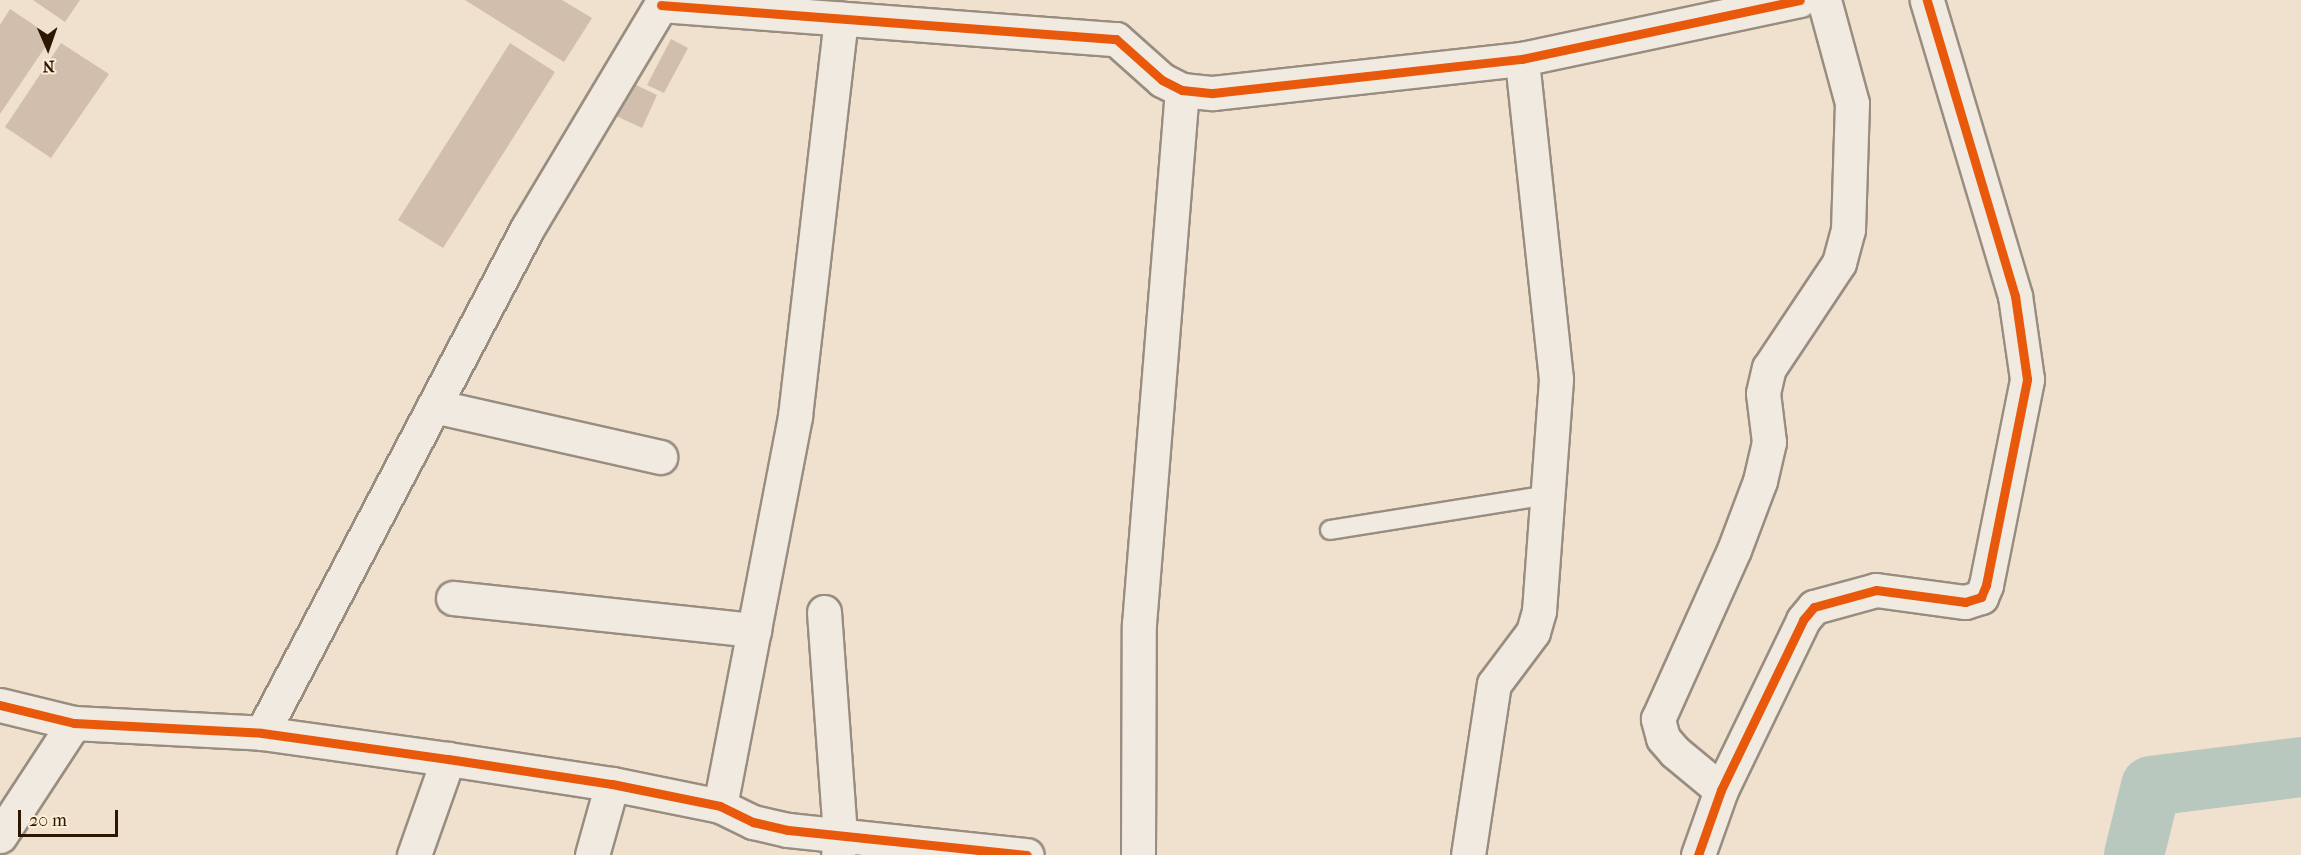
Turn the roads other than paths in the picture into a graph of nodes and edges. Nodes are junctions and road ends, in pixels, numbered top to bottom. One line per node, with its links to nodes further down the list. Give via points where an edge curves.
1 (1800, 0): 6 (street)
2 (1824, 0): 20 (street, via 1852,103 1848,230 1839,263 1769,368 1763,393 1768,442 1760,481 1734,550 1658,718 1663,738 1675,752)
3 (1927, 0): 20 (street, via 1979,186 2009,274 2027,379 1986,585 1981,597 1965,602 1876,590 1814,607 1803,620)
4 (662, 2): 5 (street); 8 (street, via 528,227)
5 (841, 19): 7 (street, via 1116,39 1162,80); 14 (street, via 795,416)
6 (1522, 58): 7 (street, via 1213,93); 10 (street, via 1556,380)
7 (1182, 90): 27 (street, via 1139,624)
8 (434, 406): 9 (street); 17 (street)
9 (660, 457)
10 (1548, 495): 11 (lane); 28 (street, via 1539,611 1533,632 1494,684)
11 (1329, 530)
12 (453, 598): 14 (street)
13 (824, 612): 23 (street)
14 (754, 630): 21 (street)
15 (0, 705): 16 (street)
16 (74, 723): 17 (street); 22 (street)
17 (262, 733): 18 (street)
18 (448, 759): 19 (street); 24 (street)
19 (612, 784): 21 (street); 25 (street)
20 (1721, 790): 29 (street)
21 (720, 806): 23 (street, via 753,822)
22 (0, 836)
23 (839, 846): 26 (street)
24 (414, 855)
25 (592, 855)
26 (1027, 855)
27 (1138, 855)
28 (1468, 855)
29 (1698, 855)

